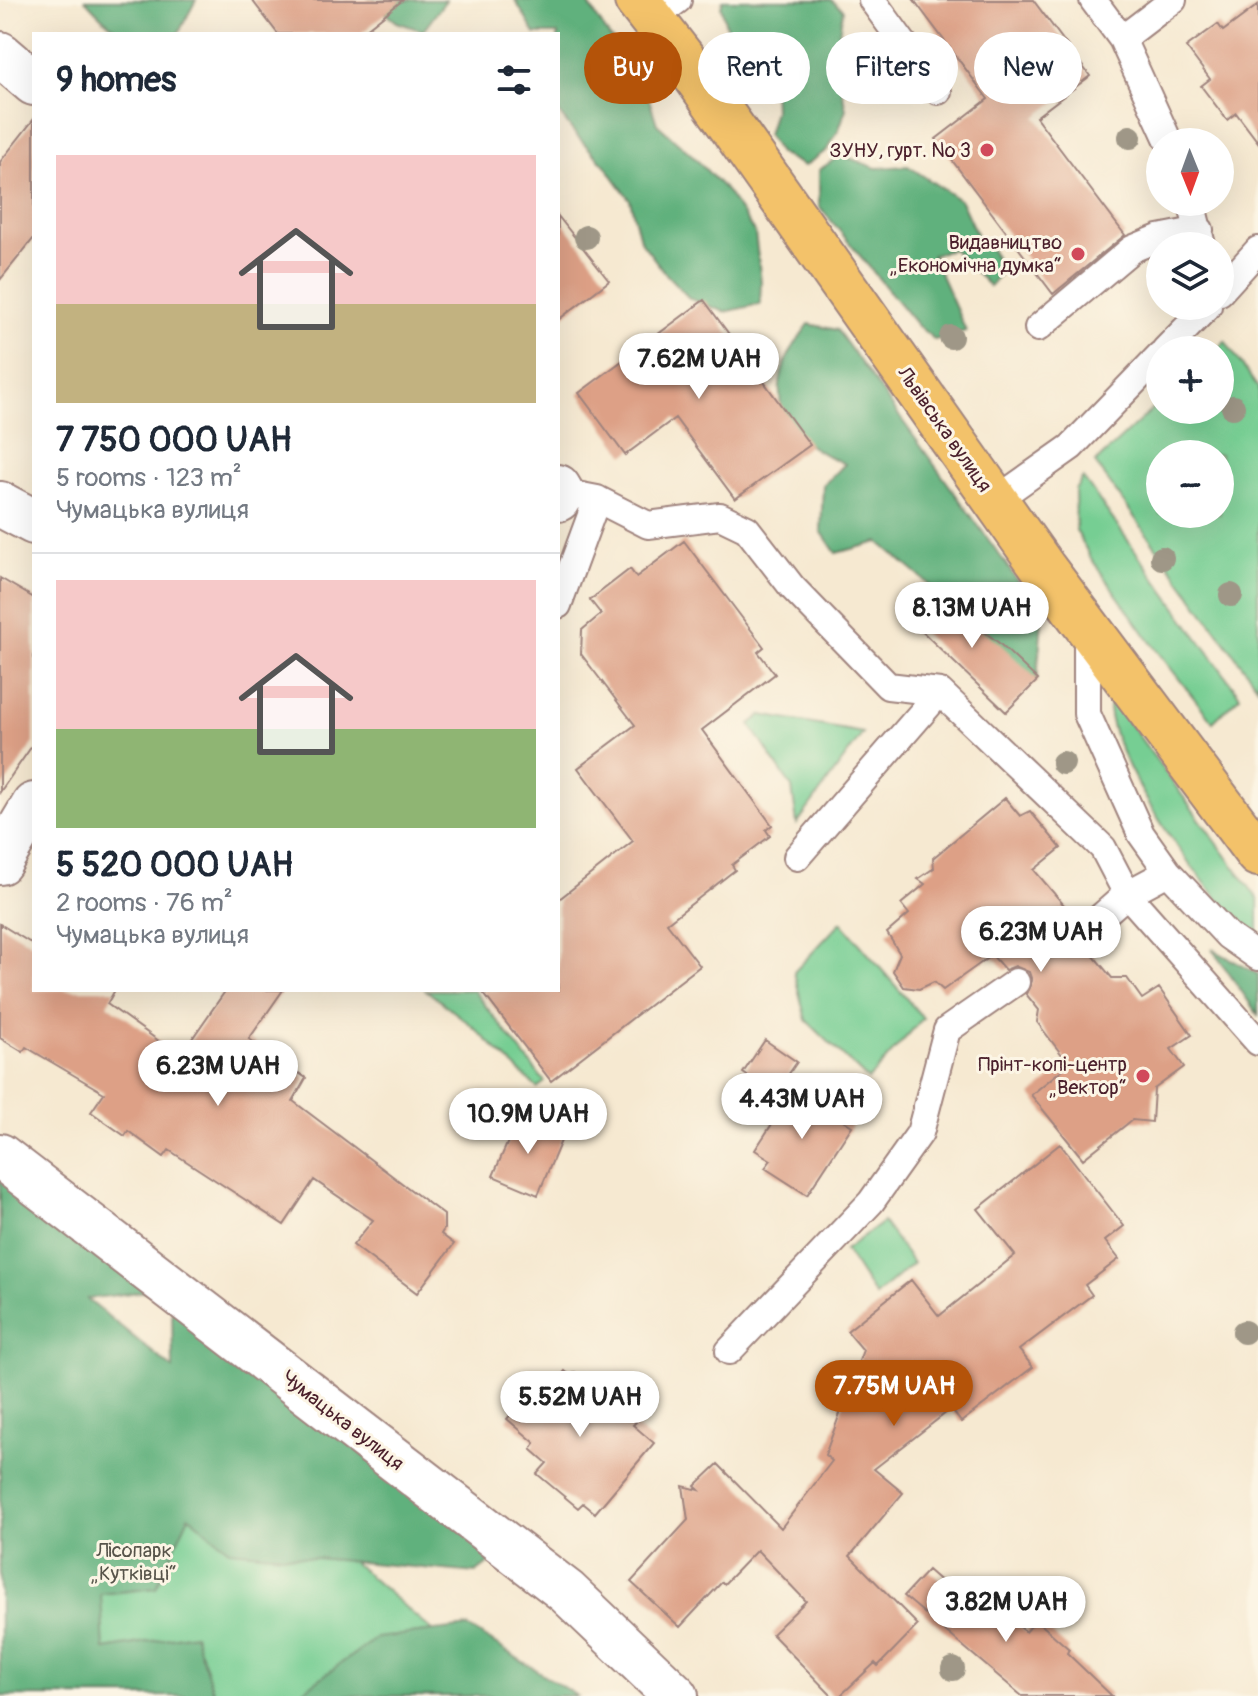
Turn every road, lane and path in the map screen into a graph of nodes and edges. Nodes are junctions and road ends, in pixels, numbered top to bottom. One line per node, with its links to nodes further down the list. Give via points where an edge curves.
1 (872, 0): 5 (lane)
2 (1093, 0): 6 (lane)
3 (1173, 0): 6 (lane)
4 (656, 6): 18 (main road, Львівська вулиця, via 679,53)
5 (895, 32)
6 (1122, 39): 9 (lane)
7 (0, 54): 8 (street)
8 (32, 81)
9 (1163, 128)
10 (1146, 243): 14 (lane, via 1132,249)
11 (1258, 250): 12 (lane)
12 (1234, 277)
13 (1194, 320): 15 (lane)
14 (1038, 328)
15 (1179, 336)
16 (1146, 369): 18 (lane, via 1071,447)
17 (568, 494): 21 (lane); 23 (lane, via 648,525 720,516 747,529 792,587 888,686)
18 (996, 500): 22 (main road, Львівська вулиця)
19 (0, 504): 20 (street)
20 (32, 521)
21 (560, 583)
22 (1087, 627): 25 (main road, Львівська вулиця); 28 (lane, via 1087,714 1141,834)
23 (940, 692): 26 (lane); 29 (lane, via 1103,848)
24 (32, 808): 27 (street)
25 (1258, 854)
26 (797, 857)
27 (0, 862)
28 (1168, 872): 29 (lane); 31 (lane, via 1228,936)
29 (1127, 894): 30 (lane); 33 (lane)
30 (1078, 937)
31 (1258, 957)
32 (1016, 982): 35 (lane, via 947,1030 920,1133 871,1202)
33 (1258, 1042)
34 (0, 1156): 36 (street, Чумацька вулиця, via 567,1592)
35 (729, 1351)
36 (676, 1696)

